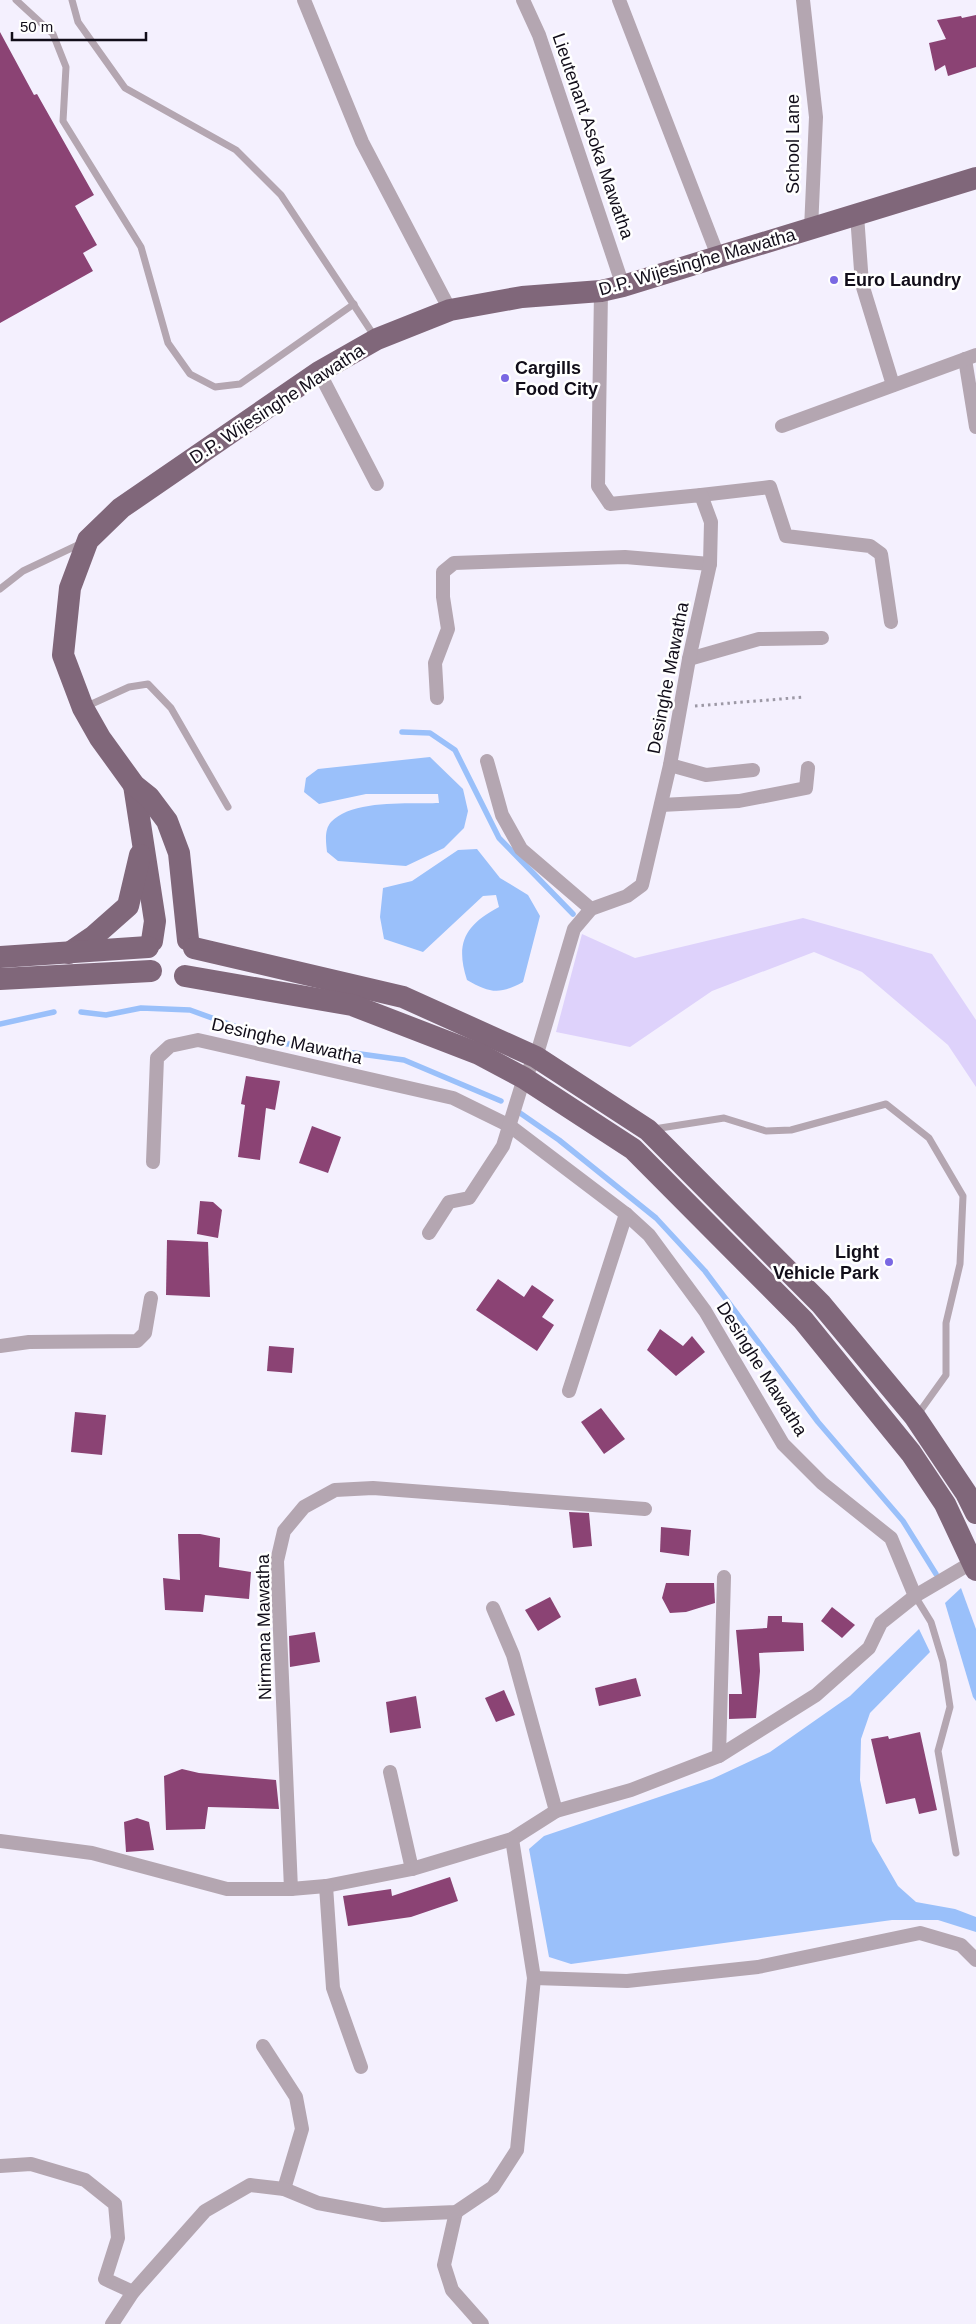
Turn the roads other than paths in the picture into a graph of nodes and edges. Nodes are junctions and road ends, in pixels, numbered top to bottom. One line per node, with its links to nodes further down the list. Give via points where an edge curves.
1 (16, 0): 13 (lane, via 53,34 66,67 63,121 141,247 168,343 190,374 214,387 240,384)
2 (72, 0): 13 (lane, via 78,22 125,88 236,150 281,195)
3 (304, 0): 14 (street, via 362,142)
4 (523, 0): 11 (street, Lieutenant Asoka Mawatha, via 539,35)
5 (619, 0): 10 (street)
6 (803, 0): 9 (street, School Lane, via 816,117)
7 (976, 178): 8 (main road, D.P. Wijesinghe Mawatha)
8 (858, 215): 9 (main road, D.P. Wijesinghe Mawatha); 18 (street, via 862,284)
9 (810, 229): 10 (main road, D.P. Wijesinghe Mawatha)
10 (718, 256): 11 (main road, D.P. Wijesinghe Mawatha)
11 (624, 286): 12 (main road, D.P. Wijesinghe Mawatha)
12 (600, 291): 14 (main road, D.P. Wijesinghe Mawatha, via 522,297); 22 (street, via 598,486 610,504)
13 (354, 304): 15 (lane)
14 (450, 310): 15 (main road, D.P. Wijesinghe Mawatha)
15 (377, 340): 17 (main road, D.P. Wijesinghe Mawatha)
16 (971, 357): 18 (street); 20 (street)
17 (319, 372): 21 (street); 23 (main road, D.P. Wijesinghe Mawatha, via 121,508)
18 (893, 385): 19 (street)
19 (782, 426)
20 (976, 427)
21 (377, 484)
22 (701, 495): 24 (street, Desinghe Mawatha, via 711,522); 26 (street, via 770,486 786,536 870,546 881,554)
23 (88, 540): 25 (lane, via 23,571); 30 (main road, D.P. Wijesinghe Mawatha, via 70,588 63,656)
24 (710, 564): 28 (street, Desinghe Mawatha); 29 (street, via 625,557 454,563 443,572 448,630 435,663)
25 (0, 589)
26 (891, 622)
27 (822, 638): 28 (street, via 759,639)
28 (689, 659): 32 (street, Desinghe Mawatha)
29 (436, 698)
30 (83, 708): 35 (main road, D.P. Wijesinghe Mawatha); 37 (lane, via 129,687 148,684 171,708)
31 (487, 761): 39 (street, via 502,815 521,849)
32 (670, 765): 34 (street, via 706,775); 36 (street, Desinghe Mawatha)
33 (808, 768): 36 (street, via 806,788 739,801)
34 (753, 770)
35 (134, 785): 38 (main road, D.P. Wijesinghe Mawatha); 41 (main road, D.P. Wijesinghe Mawatha, via 149,797 168,821 179,853)
36 (661, 805): 39 (street, Desinghe Mawatha, via 642,885 628,896)
37 (228, 807)
38 (143, 846): 40 (main road, D.P. Wijesinghe Mawatha, via 155,921); 42 (main road, via 128,906 94,936)
39 (591, 909): 47 (street, via 574,929)
40 (150, 944): 41 (main road, via 166,933 182,935); 42 (main road); 44 (main road, via 147,960)
41 (191, 944): 45 (main road, via 194,964); 47 (main road, via 403,997)
42 (68, 953): 43 (main road)
43 (0, 957)
44 (151, 971): 45 (main road, via 164,980); 46 (main road)
45 (185, 976): 48 (main road, via 352,1005 479,1054)
46 (0, 979)
47 (536, 1057): 48 (street); 50 (main road)
48 (524, 1078): 49 (street); 60 (main road, via 633,1149 803,1320 911,1453 945,1504)
49 (510, 1126): 51 (street, Desinghe Mawatha, via 454,1098 198,1040 170,1046 157,1058); 52 (street, Desinghe Mawatha); 53 (street, via 503,1146 469,1198 449,1202)
50 (648, 1130): 57 (main road, via 821,1304); 57 (lane, via 724,1118 766,1131 791,1130 886,1104 929,1138 963,1196 960,1254 946,1323 946,1375)
51 (153, 1162)
52 (626, 1214): 56 (street); 62 (street, Desinghe Mawatha, via 649,1235 705,1310 783,1444 822,1484 891,1538)
53 (429, 1233)
54 (150, 1298): 55 (street, via 145,1334 137,1341 29,1342)
55 (0, 1346)
56 (570, 1391)
57 (915, 1418): 59 (main road)
58 (645, 1509): 72 (street, Nirmana Mawatha, via 373,1488 335,1490 304,1507 284,1531 278,1562)
59 (976, 1513)
60 (975, 1564): 62 (street)
61 (724, 1577): 64 (street)
62 (915, 1596): 64 (street, via 881,1623 869,1648 816,1695); 69 (lane, via 931,1622 950,1707 938,1751)
63 (493, 1608): 66 (street, via 513,1655)
64 (719, 1756): 66 (street, via 631,1790)
65 (390, 1772): 70 (street)
66 (556, 1811): 67 (street)
67 (512, 1839): 70 (street); 74 (street)
68 (0, 1841): 72 (street, via 92,1852 227,1889)
69 (956, 1853)
70 (412, 1870): 71 (street)
71 (326, 1886): 72 (street); 76 (street, via 333,1988)
72 (291, 1890)
73 (976, 1960): 74 (street, via 961,1945 920,1933 758,1967 627,1981)
74 (534, 1978): 79 (street, via 517,2150 493,2187)
75 (263, 2046): 78 (street, via 296,2097 302,2129)
76 (361, 2067)
77 (0, 2166): 80 (street, via 31,2164 84,2180 114,2204 118,2238 105,2279)
78 (284, 2189): 79 (street, via 318,2203 383,2215); 80 (street, via 250,2185 205,2211)
79 (456, 2212): 82 (street, via 444,2265 452,2290)
80 (133, 2292): 81 (street)
81 (112, 2324)
82 (482, 2324)

